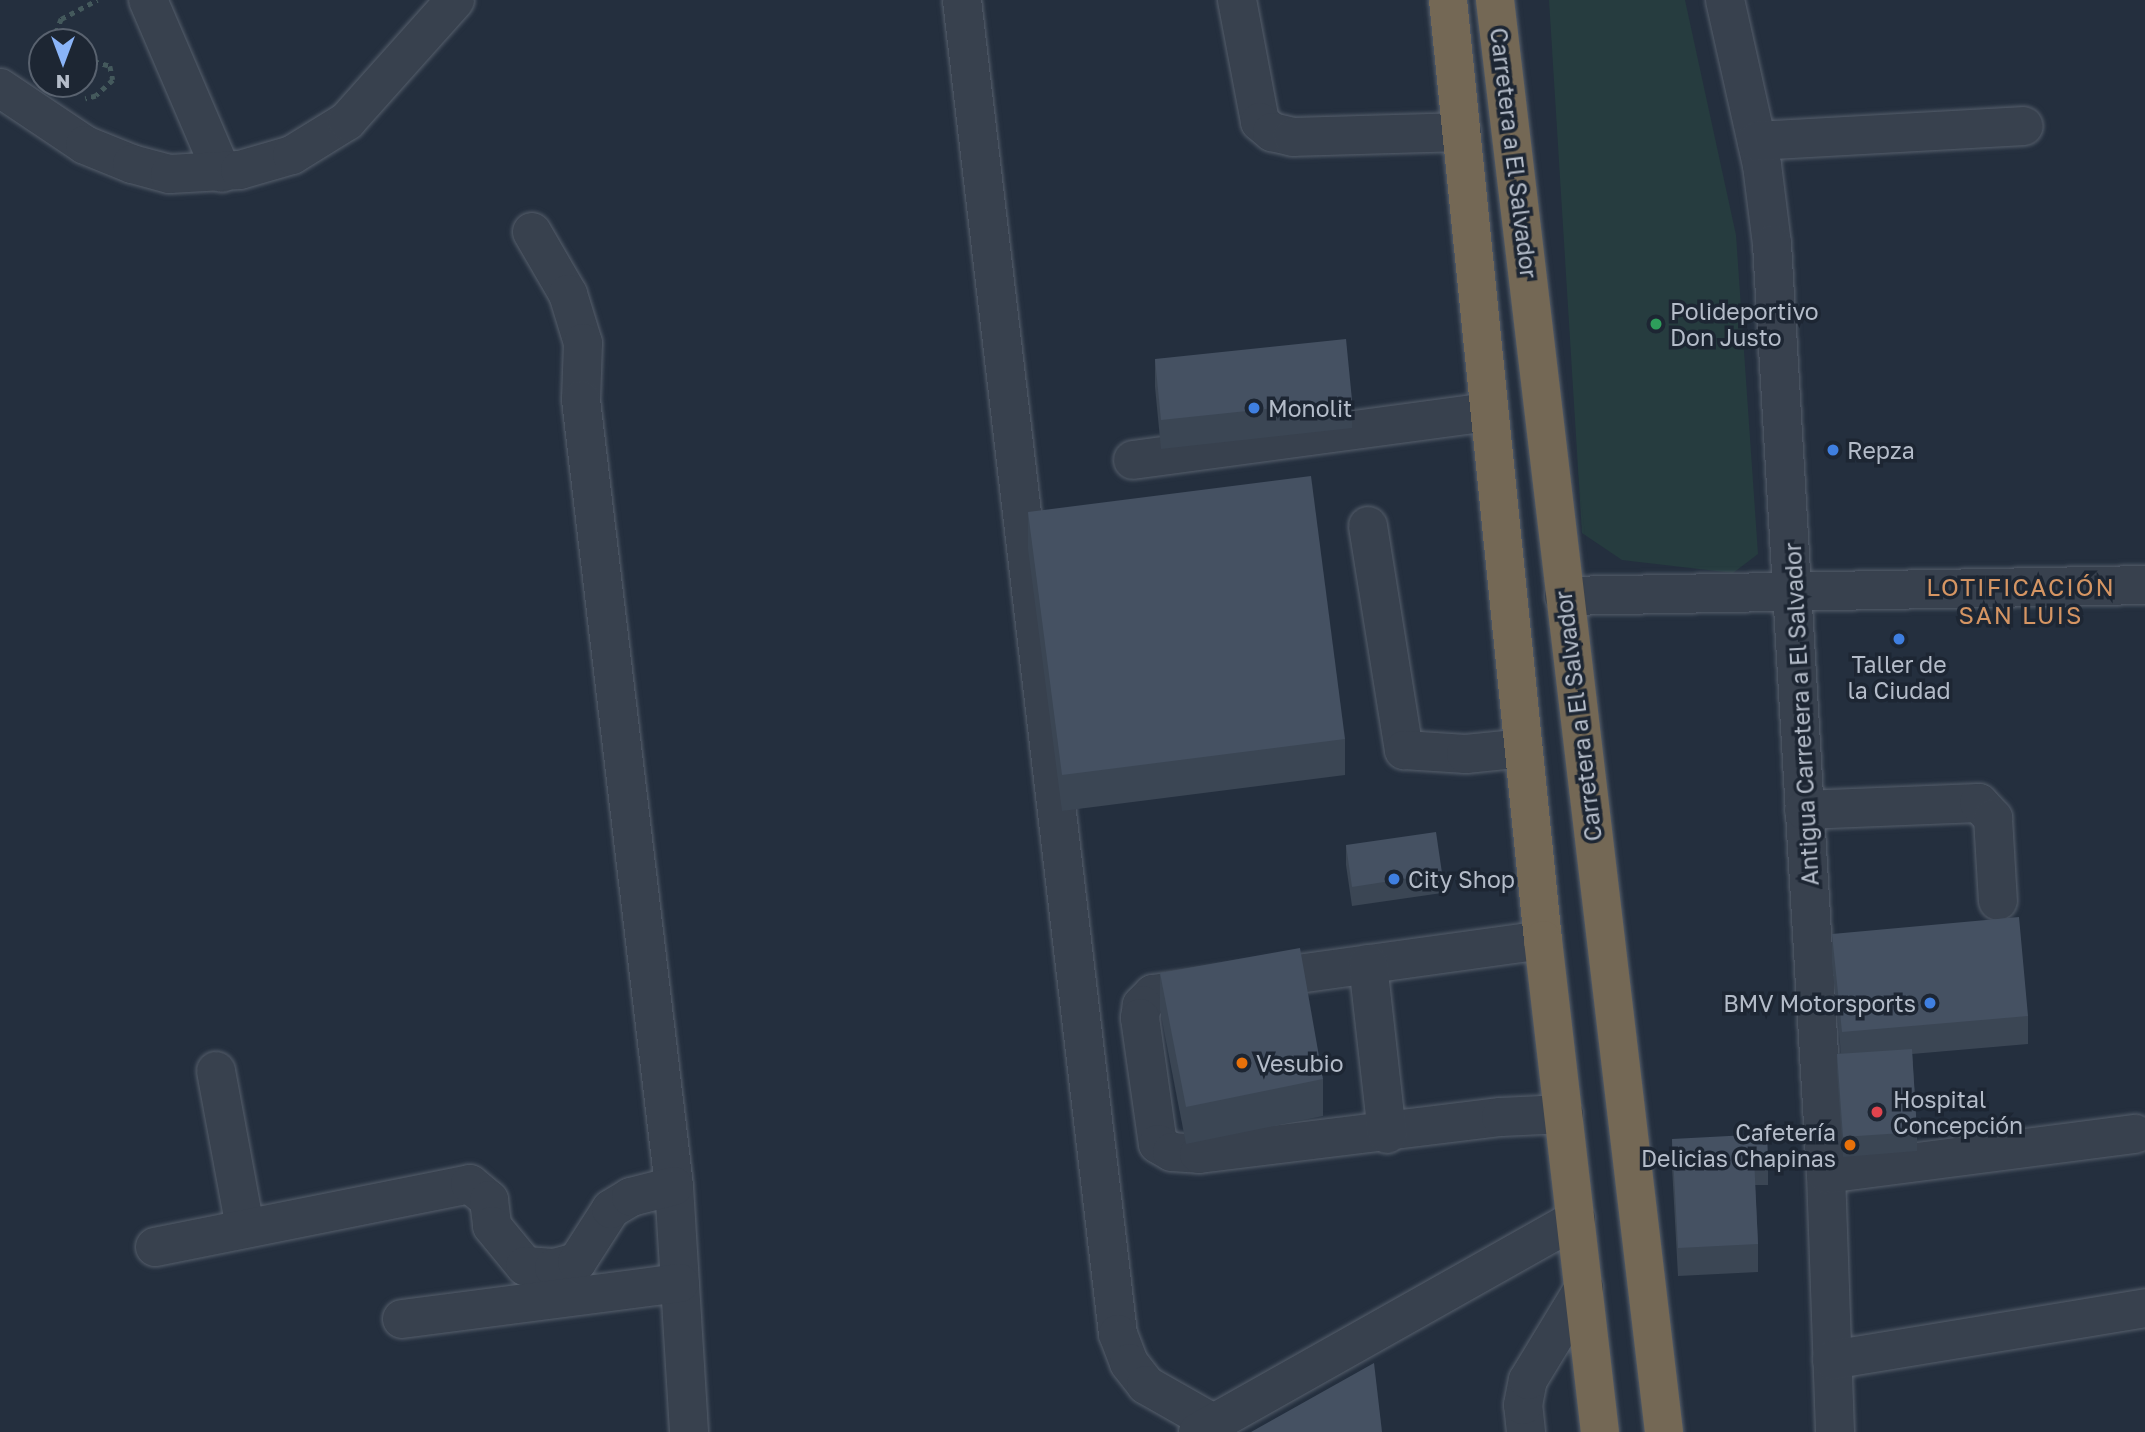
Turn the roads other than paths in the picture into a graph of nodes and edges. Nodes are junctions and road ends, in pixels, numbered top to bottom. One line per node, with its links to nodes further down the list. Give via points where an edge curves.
1 (148, 0): 14 (street)
2 (455, 0): 14 (street, via 347,121 292,155)
3 (962, 0): 43 (street, via 1118,1334 1129,1363 1146,1385)
4 (1237, 0): 12 (street, via 1260,122 1272,132)
5 (1495, 0): 13 (highway, Carretera a El Salvador)
6 (1519, 0): 16 (highway)
7 (1725, 0): 11 (street, Antigua Carretera a El Salvador)
8 (1447, 7): 12 (highway, Carretera a El Salvador)
9 (0, 88): 14 (street, via 85,145 132,164 170,174)
10 (2024, 126): 11 (street)
11 (1757, 141): 21 (street, Antigua Carretera a El Salvador, via 1772,244)
12 (1464, 150): 13 (highway); 17 (highway, Carretera a El Salvador)
13 (1516, 161): 16 (highway, Carretera a El Salvador)
14 (222, 173)
15 (532, 232): 33 (street, via 568,294 583,343 581,400)
16 (1525, 233): 22 (highway, Carretera a El Salvador)
17 (1489, 412): 18 (street); 23 (highway, Carretera a El Salvador)
18 (1133, 460)
19 (1368, 526): 23 (street, via 1404,750 1466,754)
20 (2145, 586): 21 (street)
21 (1796, 589): 22 (street); 24 (street, Antigua Carretera a El Salvador)
22 (1564, 596): 34 (highway, Carretera a El Salvador)
23 (1524, 748): 26 (highway, Carretera a El Salvador)
24 (1804, 810): 25 (street, via 1979,803 1993,818); 32 (street, Antigua Carretera a El Salvador)
25 (1998, 901)
26 (1543, 940): 27 (street); 29 (highway, Carretera a El Salvador)
27 (1368, 964): 30 (street); 30 (street, via 1153,994 1142,1004 1140,1017 1158,1144 1172,1152 1199,1154)
28 (216, 1071): 36 (street)
29 (1564, 1114): 30 (street, via 1501,1117); 35 (highway, Carretera a El Salvador)
30 (1387, 1134)
31 (2134, 1134): 32 (street)
32 (1826, 1174): 42 (street, Antigua Carretera a El Salvador)
33 (674, 1186): 36 (street, via 631,1197 611,1209 577,1262 554,1268 525,1266 492,1226 489,1200 470,1184); 38 (street)
34 (1636, 1197): 35 (highway); 47 (highway, Carretera a El Salvador)
35 (1575, 1211): 39 (highway, Carretera a El Salvador); 43 (street)
36 (245, 1228): 37 (street)
37 (155, 1247)
38 (680, 1283): 41 (street); 44 (street)
39 (1584, 1288): 45 (street, via 1528,1380 1523,1405); 46 (highway, Carretera a El Salvador)
40 (2145, 1308): 42 (street)
41 (402, 1319)
42 (1832, 1360): 48 (street, Antigua Carretera a El Salvador)
43 (1206, 1427)
44 (689, 1432)
45 (1526, 1432)
46 (1600, 1432)
47 (1664, 1432)
48 (1835, 1432)

